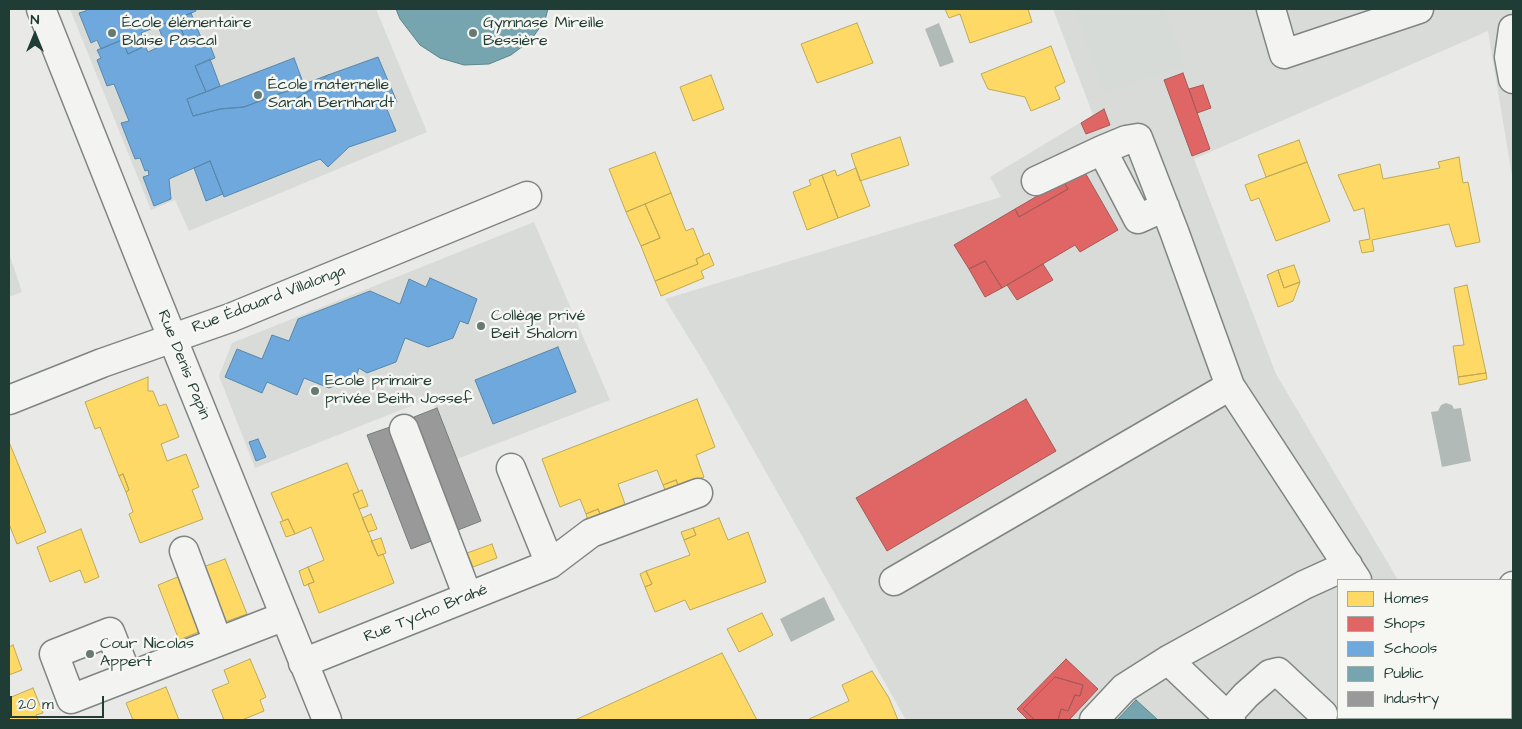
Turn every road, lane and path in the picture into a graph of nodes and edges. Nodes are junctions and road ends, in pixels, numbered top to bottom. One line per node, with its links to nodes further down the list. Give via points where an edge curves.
1 (41, 9): 10 (street, Rue Denis Papin)
2 (1271, 9): 3 (street, via 1284,54)
3 (1419, 9)
4 (1513, 29): 5 (street, via 1509,57)
5 (1513, 79)
6 (1102, 150): 7 (street); 9 (street, via 1138,219); 9 (street, via 1138,138)
7 (1036, 182)
8 (527, 196): 10 (street, Rue Édouard Villalonga, via 230,318)
9 (1165, 207): 11 (street)
10 (172, 337): 12 (street, Rue Édouard Villalonga); 21 (street, Rue Denis Papin)
11 (1230, 386): 18 (street); 19 (street)
12 (9, 400)
13 (404, 429): 20 (street)
14 (511, 468): 17 (street)
15 (698, 493): 17 (street, Rue Tycho Brahé, via 591,533)
16 (184, 551): 22 (street)
17 (550, 564): 20 (street, Rue Tycho Brahé)
18 (1353, 573): 23 (street, via 1304,585)
19 (894, 580)
20 (468, 597): 24 (street, Rue Tycho Brahé)
21 (285, 616): 22 (street); 24 (street, Rue Denis Papin)
22 (218, 642): 25 (street, via 71,699 54,654 110,632)
23 (1168, 660): 26 (street); 28 (street, via 1124,688)
24 (303, 663): 27 (street, Rue Denis Papin)
25 (127, 675)
26 (1229, 718): 29 (street, via 1246,695 1270,674 1278,672 1323,714)
27 (326, 720)
28 (1094, 720)
29 (1322, 720)

